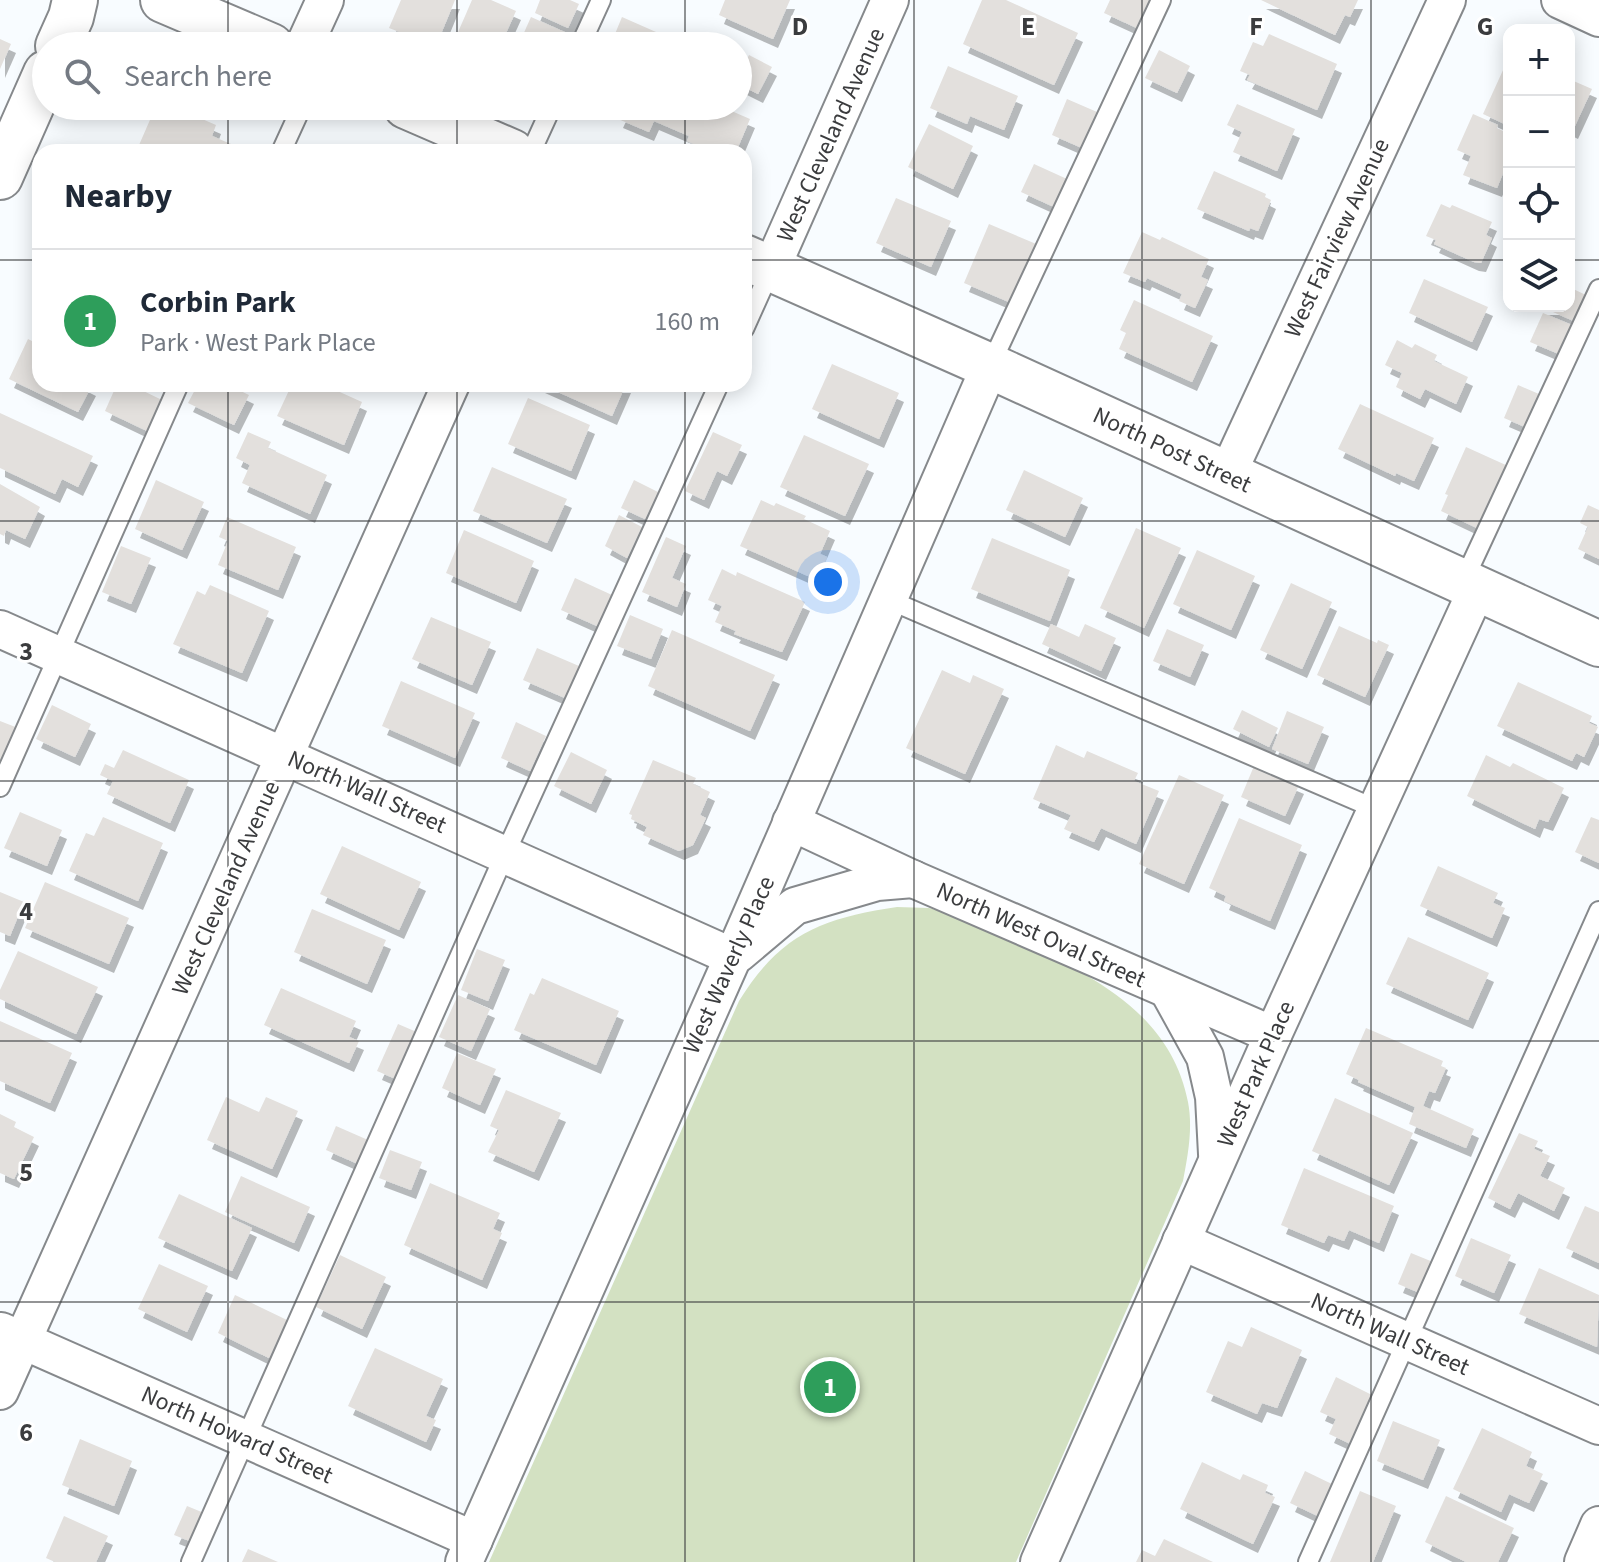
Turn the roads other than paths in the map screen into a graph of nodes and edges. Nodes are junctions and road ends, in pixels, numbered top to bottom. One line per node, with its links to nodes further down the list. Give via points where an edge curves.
1 (75, 0): 10 (street)
2 (163, 0): 11 (street)
3 (325, 0): 12 (street)
4 (601, 0): 13 (lane)
5 (890, 0): 22 (street, West Cleveland Avenue)
6 (1161, 0): 25 (lane)
7 (1447, 0): 29 (street, West Fairview Avenue)
8 (1560, 0): 9 (street)
9 (1599, 18)
10 (64, 32)
11 (238, 32)
12 (310, 32)
13 (586, 32)
14 (32, 105): 21 (street)
15 (296, 120): 18 (lane)
16 (438, 120): 19 (street)
17 (546, 120): 20 (lane)
18 (285, 144)
19 (494, 144)
20 (535, 144)
21 (0, 177)
22 (758, 263): 24 (lane); 25 (street, North Post Street)
23 (1599, 289): 30 (lane)
24 (752, 291)
25 (990, 366): 29 (street, North Post Street); 31 (street, West Waverly Place)
26 (175, 392): 34 (lane)
27 (447, 392): 35 (street, West Cleveland Avenue)
28 (715, 392): 39 (lane)
29 (1227, 475): 30 (street, North Post Street)
30 (1470, 585): 33 (street, North Post Street); 37 (street, West Park Place)
31 (887, 599): 37 (lane); 38 (street, West Waverly Place)
32 (0, 629): 34 (street, North Wall Street)
33 (1599, 644)
34 (59, 655): 35 (street, North Wall Street); 36 (lane)
35 (286, 755): 39 (street, North Wall Street); 47 (street, West Cleveland Avenue)
36 (0, 787)
37 (1376, 809): 44 (street, West Park Place)
38 (791, 822): 40 (street, North West Oval Street); 42 (street, West Waverly Place)
39 (505, 854): 42 (street, North Wall Street); 51 (lane)
40 (913, 879): 42 (street, North West Oval Street, via 877,882 795,906); 43 (street, North West Oval Street)
41 (1599, 911): 48 (lane)
42 (733, 957): 53 (street, West Waverly Place)
43 (1168, 990): 44 (street, North West Oval Street); 45 (street, North West Oval Street, via 1205,1057 1214,1097)
44 (1273, 1035): 45 (street, West Park Place)
45 (1217, 1161): 46 (street, West Park Place)
46 (1181, 1241): 48 (street, North Wall Street); 55 (street, West Park Place)
47 (11, 1335): 49 (street, West Cleveland Avenue); 51 (street, North Howard Street)
48 (1406, 1342): 50 (street, North Wall Street); 56 (lane)
49 (0, 1391)
50 (1599, 1426)
51 (245, 1439): 53 (street, North Howard Street); 54 (lane)
52 (1599, 1525): 57 (street)
53 (469, 1551)
54 (191, 1562)
55 (1039, 1562)
56 (1308, 1562)
57 (1583, 1562)

